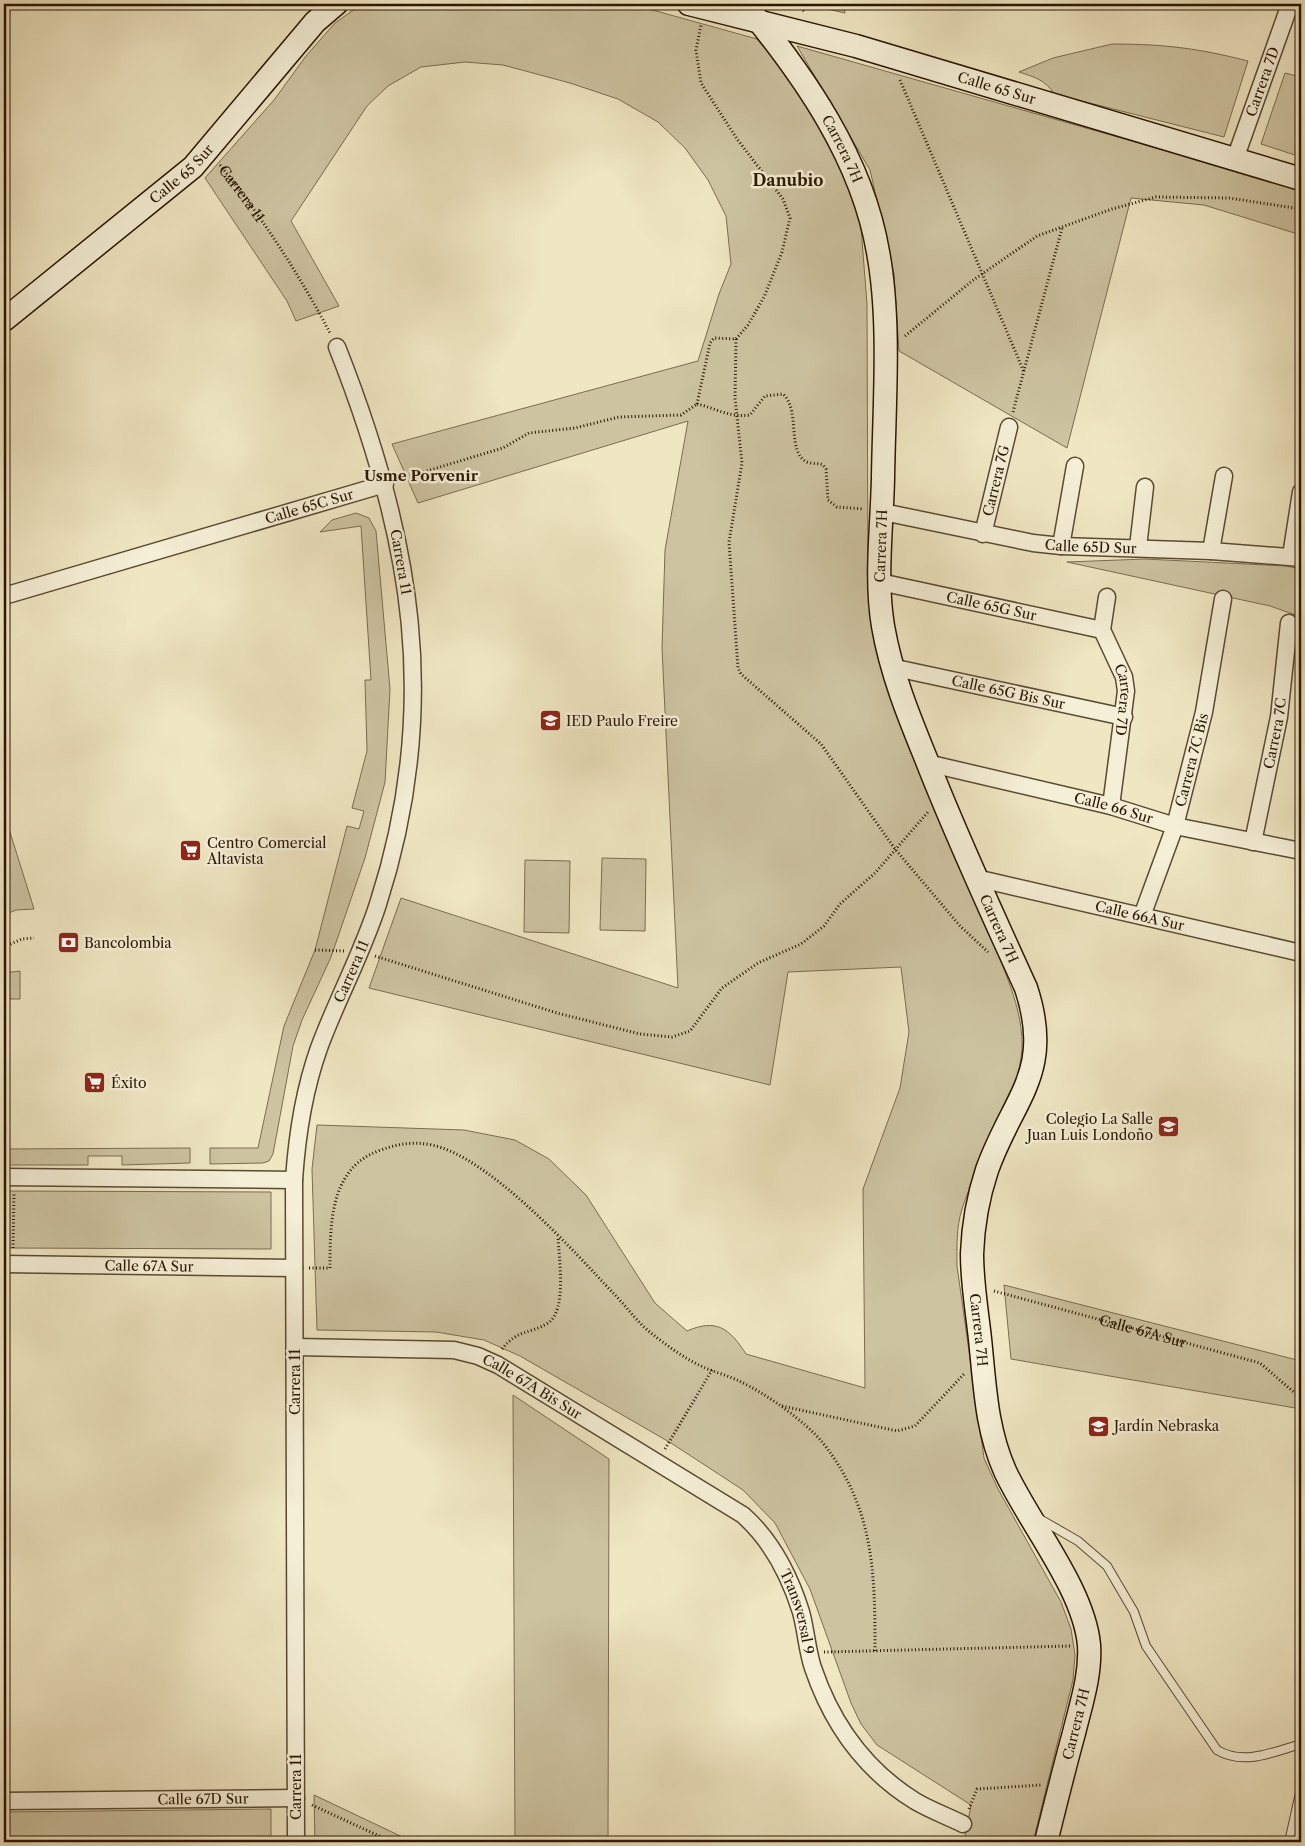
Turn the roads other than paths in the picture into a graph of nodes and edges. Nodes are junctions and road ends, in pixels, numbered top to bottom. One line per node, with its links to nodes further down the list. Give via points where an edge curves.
1 (336, 4): 8 (street, Calle 65 Sur, via 315,22 208,151 172,185)
2 (745, 4): 5 (street, Carrera 7H)
3 (1290, 4): 6 (street, Carrera 7D)
4 (697, 6): 5 (street, Calle 65 Sur)
5 (759, 21): 6 (street, Calle 65 Sur, via 890,56); 16 (street, Carrera 7H, via 794,67 845,151 859,184 878,251 884,298)
6 (1235, 159): 7 (street, Calle 65 Sur)
7 (1301, 179)
8 (4, 320)
9 (337, 347): 13 (street, Carrera 11, via 367,425)
10 (1009, 427): 17 (street, Carrera 7G)
11 (1075, 466): 18 (street)
12 (1224, 476): 20 (street)
13 (385, 484): 23 (street, Calle 65C Sur); 39 (street, Carrera 11, via 407,592 413,662 410,767 397,837 378,905 316,1058 302,1110)
14 (1145, 487): 19 (street)
15 (1301, 492): 21 (street)
16 (883, 512): 17 (street, Calle 65D Sur); 22 (street, Carrera 7H)
17 (983, 534): 18 (street, Calle 65D Sur)
18 (1062, 546): 19 (street, Calle 65D Sur)
19 (1138, 547): 20 (street, Calle 65D Sur)
20 (1211, 551): 21 (street, Calle 65D Sur)
21 (1296, 557)
22 (880, 582): 27 (street, Calle 65G Sur); 28 (street, Carrera 7H, via 881,612)
23 (4, 596)
24 (1107, 597): 27 (street)
25 (1223, 599): 32 (street, Carrera 7C Bis, via 1204,712)
26 (1289, 623): 33 (street, Carrera 7C, via 1279,717)
27 (1102, 630): 29 (street, Carrera 7D, via 1124,677)
28 (891, 667): 29 (street, Calle 65G Bis Sur); 30 (street, Carrera 7H)
29 (1124, 717): 31 (street, Carrera 7D)
30 (927, 763): 31 (street, Calle 66 Sur); 35 (street, Carrera 7H)
31 (1111, 806): 32 (street, Calle 66 Sur)
32 (1175, 826): 33 (street, Calle 66 Sur); 36 (street, Carrera 7C Bis)
33 (1252, 842): 34 (street, Calle 66 Sur)
34 (1301, 852)
35 (976, 878): 36 (street, Calle 66A Sur); 43 (street, Carrera 7H, via 1026,988 1037,1034 1030,1080 995,1150 981,1191 973,1234 974,1286 990,1432 1005,1470)
36 (1142, 916): 37 (street, Calle 66A Sur)
37 (1301, 953)
38 (9, 1177): 39 (street)
39 (294, 1180): 41 (street, Carrera 11)
40 (8, 1264): 41 (street, Calle 67A Sur)
41 (294, 1268): 42 (street, Carrera 11)
42 (295, 1347): 44 (street, Calle 67A Bis Sur, via 454,1350 478,1356); 47 (street, Carrera 11)
43 (1029, 1514): 45 (lane, via 1063,1531 1106,1566 1130,1604 1146,1646 1217,1750 1238,1758 1268,1754); 51 (street, Carrera 7H, via 1077,1602 1089,1645 1088,1675)
44 (743, 1515): 49 (street, Transversal 9, via 763,1535 789,1582 801,1612 813,1666 834,1717 859,1754 878,1774 916,1801)
45 (1301, 1744)
46 (1301, 1788): 52 (lane)
47 (296, 1798): 48 (street, Calle 67D Sur); 50 (street, Carrera 11)
48 (4, 1801)
49 (963, 1824)
50 (296, 1842)
51 (1046, 1842)
52 (1289, 1842)

